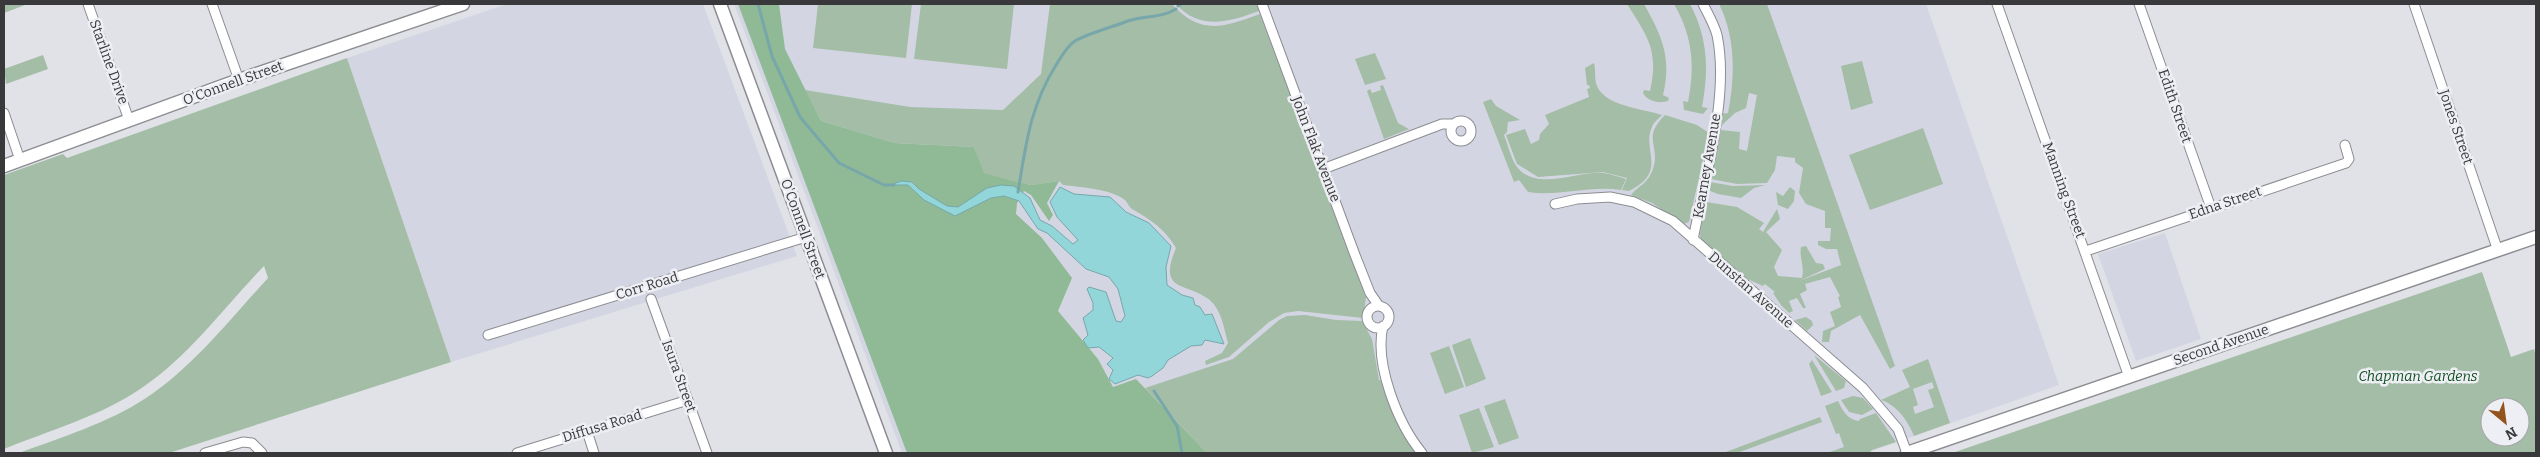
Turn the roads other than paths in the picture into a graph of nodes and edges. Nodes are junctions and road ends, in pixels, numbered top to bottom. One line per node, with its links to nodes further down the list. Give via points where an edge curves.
1 (88, 4): 12 (street, Starline Drive)
2 (212, 4): 10 (street)
3 (463, 4): 10 (street, O'Connell Street)
4 (720, 4): 20 (street, O'Connell Street)
5 (1262, 4): 17 (street, John Flak Avenue)
6 (1703, 4): 22 (street, Kearney Avenue, via 1716,33 1719,74 1716,126)
7 (1997, 4): 24 (street, Manning Street)
8 (2139, 4): 19 (street, Edith Street)
9 (2414, 4): 23 (street, Jones Street)
10 (239, 80): 12 (street, O'Connell Street)
11 (4, 113): 15 (street)
12 (130, 120): 15 (street, O'Connell Street)
13 (1454, 124): 17 (street, via 1442,124)
14 (2345, 145): 19 (street, Edna Street, via 2348,162)
15 (20, 160): 16 (street, O'Connell Street)
16 (4, 166)
17 (1323, 169): 26 (street, John Flak Avenue)
18 (1555, 204): 22 (street, Dunstan Avenue, via 1596,196 1628,200 1673,221)
19 (2211, 208): 24 (street, Edna Street)
20 (806, 237): 28 (street, Corr Road); 37 (street, O'Connell Street)
21 (2536, 237): 23 (street, Second Avenue)
22 (1693, 240): 39 (street, Dunstan Avenue, via 1863,388 1898,429)
23 (2498, 250): 29 (street, Second Avenue)
24 (2086, 251): 29 (street, Manning Street)
25 (651, 299): 30 (street, Isura Street)
26 (1375, 307): 27 (street, via 1368,320); 27 (street, via 1385,308 1388,313 1389,320)
27 (1378, 326): 38 (street, via 1382,360 1391,392 1409,433)
28 (488, 335)
29 (2129, 377): 39 (street, Second Avenue)
30 (688, 400): 31 (street, Diffusa Road); 36 (street, Isura Street)
31 (587, 431): 34 (street, Diffusa Road); 35 (street)
32 (205, 453): 33 (street, via 243,442 252,443)
33 (262, 453)
34 (517, 453)
35 (594, 453)
36 (707, 453)
37 (886, 453)
38 (1422, 453)
39 (1910, 453)

